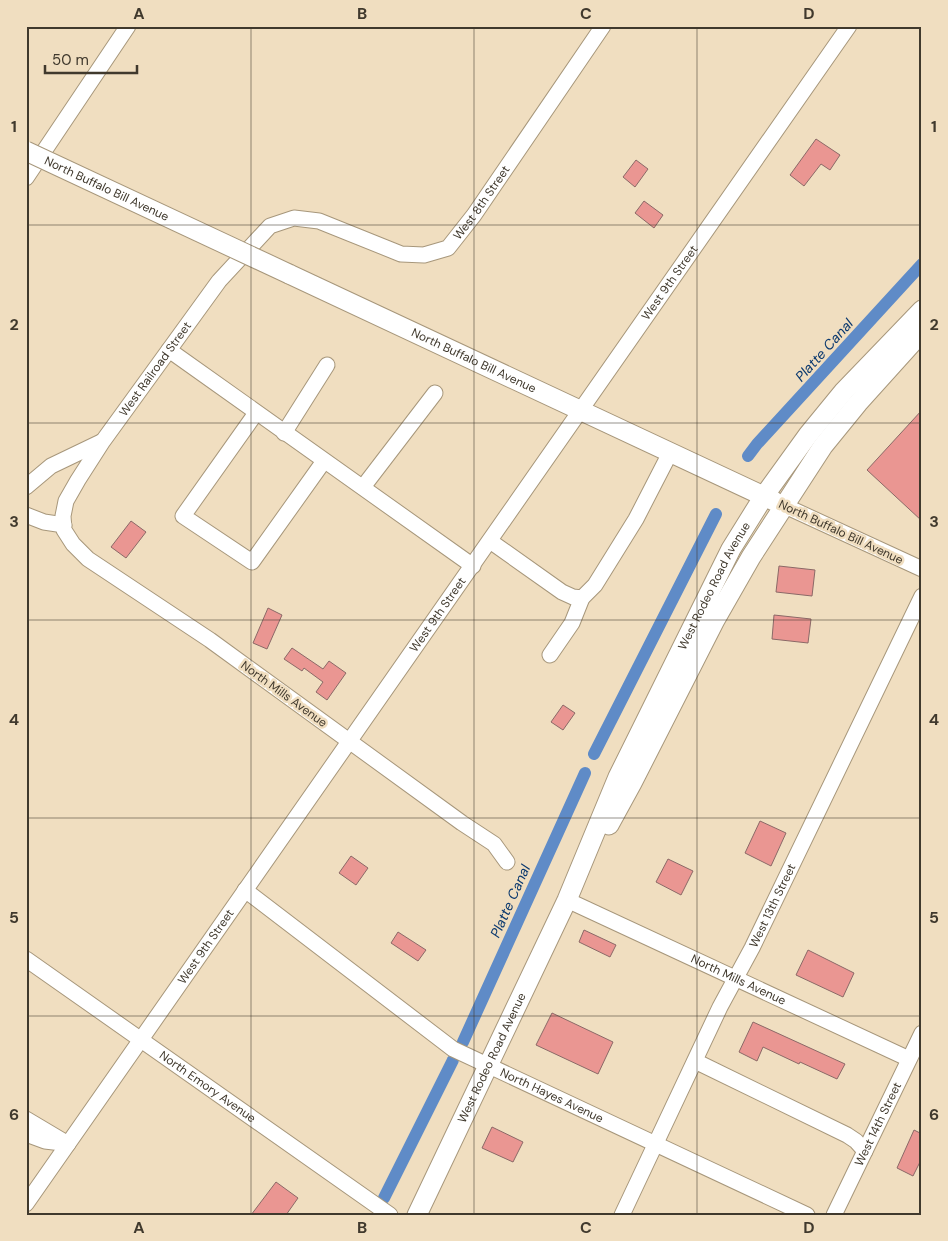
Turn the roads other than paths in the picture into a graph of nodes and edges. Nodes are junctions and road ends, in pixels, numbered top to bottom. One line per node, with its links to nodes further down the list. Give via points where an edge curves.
1 (128, 26): 5 (street)
2 (603, 26): 6 (street, West 8th Street, via 448,248 424,254 401,254 319,221 294,218)
3 (849, 26): 12 (street, West 9th Street)
4 (26, 151): 12 (main road, North Buffalo Bill Avenue, bridge)
5 (26, 178)
6 (270, 226): 9 (street, West Railroad Street, via 219,281)
7 (922, 310): 20 (main road, West Rodeo Road Avenue, via 844,391)
8 (922, 332): 21 (main road, West Rodeo Road Avenue, via 823,446)
9 (169, 350): 13 (street); 15 (street, West Railroad Street)
10 (327, 365): 14 (street)
11 (435, 393): 19 (street)
12 (580, 411): 16 (main road, North Buffalo Bill Avenue); 24 (street, West 9th Street)
13 (256, 413): 14 (street); 17 (street, via 184,516 252,562)
14 (284, 433): 17 (street)
15 (103, 441): 18 (street, via 51,466); 23 (street, West Railroad Street, via 66,501)
16 (670, 453): 20 (main road, North Buffalo Bill Avenue); 28 (street, via 636,519 595,585)
17 (324, 460): 19 (street)
18 (26, 487)
19 (363, 488): 25 (street)
20 (764, 496): 21 (main road, North Buffalo Bill Avenue); 33 (main road, West Rodeo Road Avenue, via 700,608 618,777)
21 (784, 506): 26 (street, North Buffalo Bill Avenue); 33 (main road, West Rodeo Road Avenue, via 715,620 632,783)
22 (26, 515): 23 (street, via 44,522)
23 (64, 524): 30 (street, North Mills Avenue, via 73,544 88,559 210,640)
24 (490, 541): 25 (street, West 9th Street); 28 (street, via 562,592)
25 (473, 566): 30 (street, West 9th Street)
26 (922, 569)
27 (922, 596): 35 (street, West 13th Street)
28 (582, 598): 29 (street, via 572,623)
29 (550, 654)
30 (349, 742): 31 (street, North Mills Avenue, via 494,844); 32 (street, West 9th Street)
31 (507, 862)
32 (245, 890): 37 (street, West 9th Street); 40 (street, North Hayes Avenue, via 453,1049)
33 (567, 900): 35 (street, North Mills Avenue); 40 (main road, West Rodeo Road Avenue)
34 (26, 960): 37 (street, North Emory Avenue)
35 (735, 978): 38 (street, North Mills Avenue); 39 (street, West 13th Street)
36 (922, 1033): 38 (street, West 14th Street)
37 (141, 1039): 43 (street, West 9th Street); 47 (street, North Emory Avenue)
38 (909, 1059): 45 (street, West 14th Street)
39 (695, 1061): 44 (street, West 13th Street); 45 (street, via 847,1135)
40 (489, 1066): 44 (street, North Hayes Avenue); 48 (main road, West Rodeo Road Avenue)
41 (26, 1119): 43 (street)
42 (26, 1134): 43 (street)
43 (68, 1144): 46 (street, West 9th Street)
44 (656, 1144): 49 (street, West 13th Street); 50 (street, North Hayes Avenue)
45 (865, 1151): 51 (street, West 14th Street)
46 (26, 1204)
47 (390, 1215)
48 (417, 1215)
49 (622, 1215)
50 (807, 1215)
51 (834, 1215)

